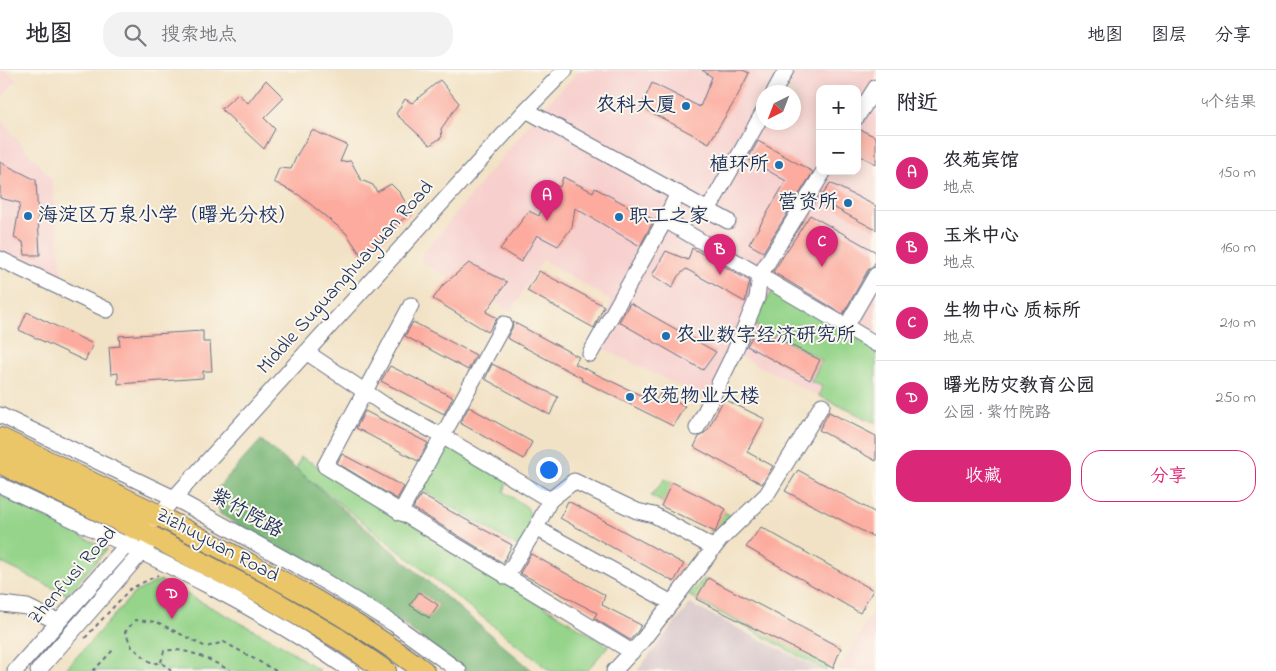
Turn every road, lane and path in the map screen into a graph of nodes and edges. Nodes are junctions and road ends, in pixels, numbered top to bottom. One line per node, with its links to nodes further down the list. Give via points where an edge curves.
1 (565, 70): 5 (street, Middle Suguanghuayuan Road)
2 (786, 70): 3 (street)
3 (778, 85)
4 (876, 87): 6 (street)
5 (526, 110): 9 (street); 21 (street, Middle Suguanghuayuan Road)
6 (861, 111)
7 (756, 125): 10 (street)
8 (822, 175): 14 (street)
9 (678, 193): 10 (street); 11 (street)
10 (708, 210): 12 (street)
11 (665, 220): 14 (street); 22 (street)
12 (728, 221)
13 (0, 259): 17 (street)
14 (760, 275): 19 (street); 26 (street, via 757,298 750,316)
15 (876, 275): 19 (street)
16 (411, 305): 23 (street)
17 (106, 310)
18 (504, 324): 27 (street)
19 (846, 327): 20 (street)
20 (876, 344)
21 (306, 352): 23 (street); 31 (street, Middle Suguanghuayuan Road)
22 (590, 354)
23 (364, 391): 27 (street); 33 (street, via 325,466)
24 (822, 405): 36 (street, via 767,494)
25 (0, 415): 31 (street, 紫竹院路)
26 (697, 428)
27 (442, 436): 32 (street); 33 (street)
28 (0, 439): 35 (highway, Zizhuyuan Road)
29 (0, 462): 35 (highway, Zizhuyuan Road)
30 (0, 485): 35 (street)
31 (174, 498): 35 (street, Middle Suguanghuayuan Road); 55 (street, 紫竹院路, via 319,578 394,624)
32 (550, 500): 34 (street); 36 (street, via 574,481 637,511 654,515)
33 (400, 513): 38 (street)
34 (536, 528): 38 (street); 39 (street)
35 (144, 536): 41 (street, Zhenfusi Road); 46 (main road, Zizhuyuan Road, via 293,586); 48 (street); 53 (street); 54 (main road, Zizhuyuan Road, via 267,597)
36 (714, 548): 39 (street)
37 (162, 574): 42 (path, via 130,589)
38 (506, 576): 44 (street)
39 (672, 603): 44 (street)
40 (2, 604): 41 (street, via 27,607)
41 (60, 620): 47 (street, Zhenfusi Road)
42 (80, 644)
43 (115, 648): 49 (path)
44 (632, 652): 56 (street)
45 (160, 662): 50 (path); 51 (path, via 164,651 175,649 212,660); 52 (path, via 153,664 132,647 125,632 134,620 157,622 206,647 224,642)
46 (426, 670)
47 (16, 671)
48 (38, 671)
49 (93, 671)
50 (171, 671)
51 (231, 671)
52 (276, 671)
53 (351, 671)
54 (386, 671)
55 (459, 671)
56 (614, 671)

